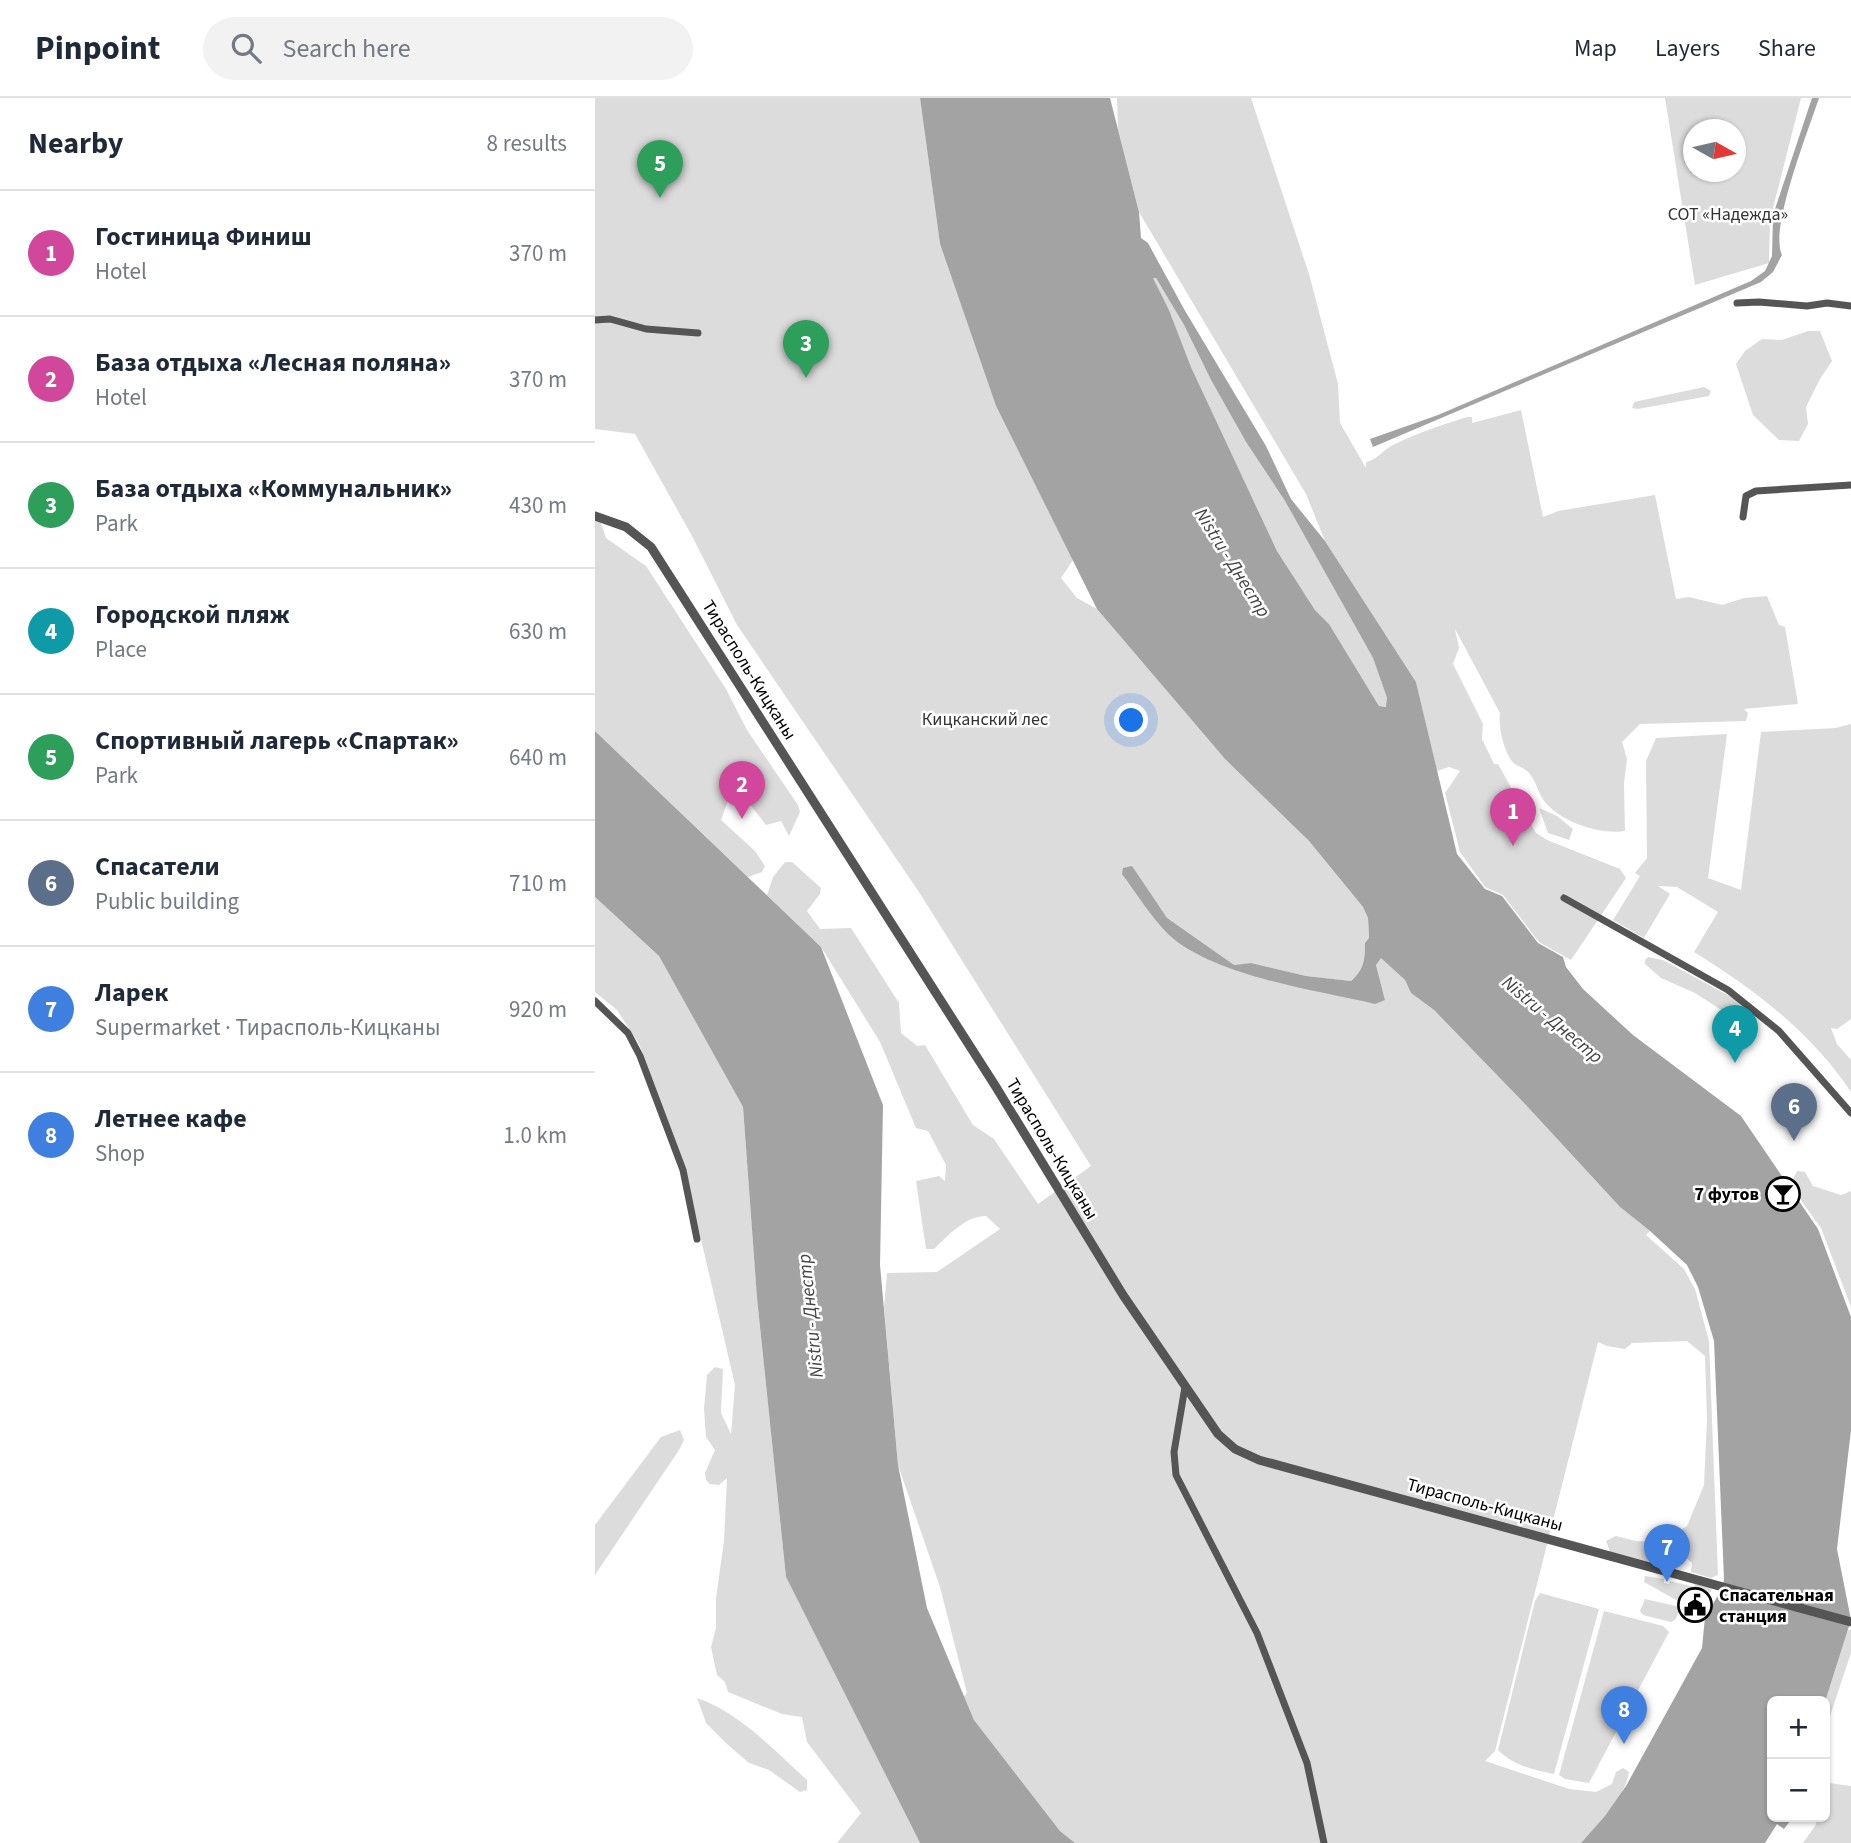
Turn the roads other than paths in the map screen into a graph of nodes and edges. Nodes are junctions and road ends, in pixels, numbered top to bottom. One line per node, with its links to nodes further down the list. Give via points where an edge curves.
1 (1737, 303): 2 (street)
2 (1851, 306)
3 (595, 320): 4 (street)
4 (698, 333)
5 (1851, 485): 7 (street, via 1756,491 1746,496)
6 (595, 516): 12 (street, Тирасполь-Кицканы, via 626,527 651,547)
7 (1743, 517)
8 (1564, 898): 10 (street, via 1728,990 1779,1031)
9 (595, 1001): 11 (street, via 628,1033 641,1056 683,1170)
10 (1851, 1113)
11 (697, 1239)
12 (1185, 1387): 13 (street, Тирасполь-Кицканы, via 1225,1441 1250,1456); 14 (street, via 1174,1452 1176,1475 1258,1633 1307,1763)
13 (1851, 1622)
14 (1324, 1843)

